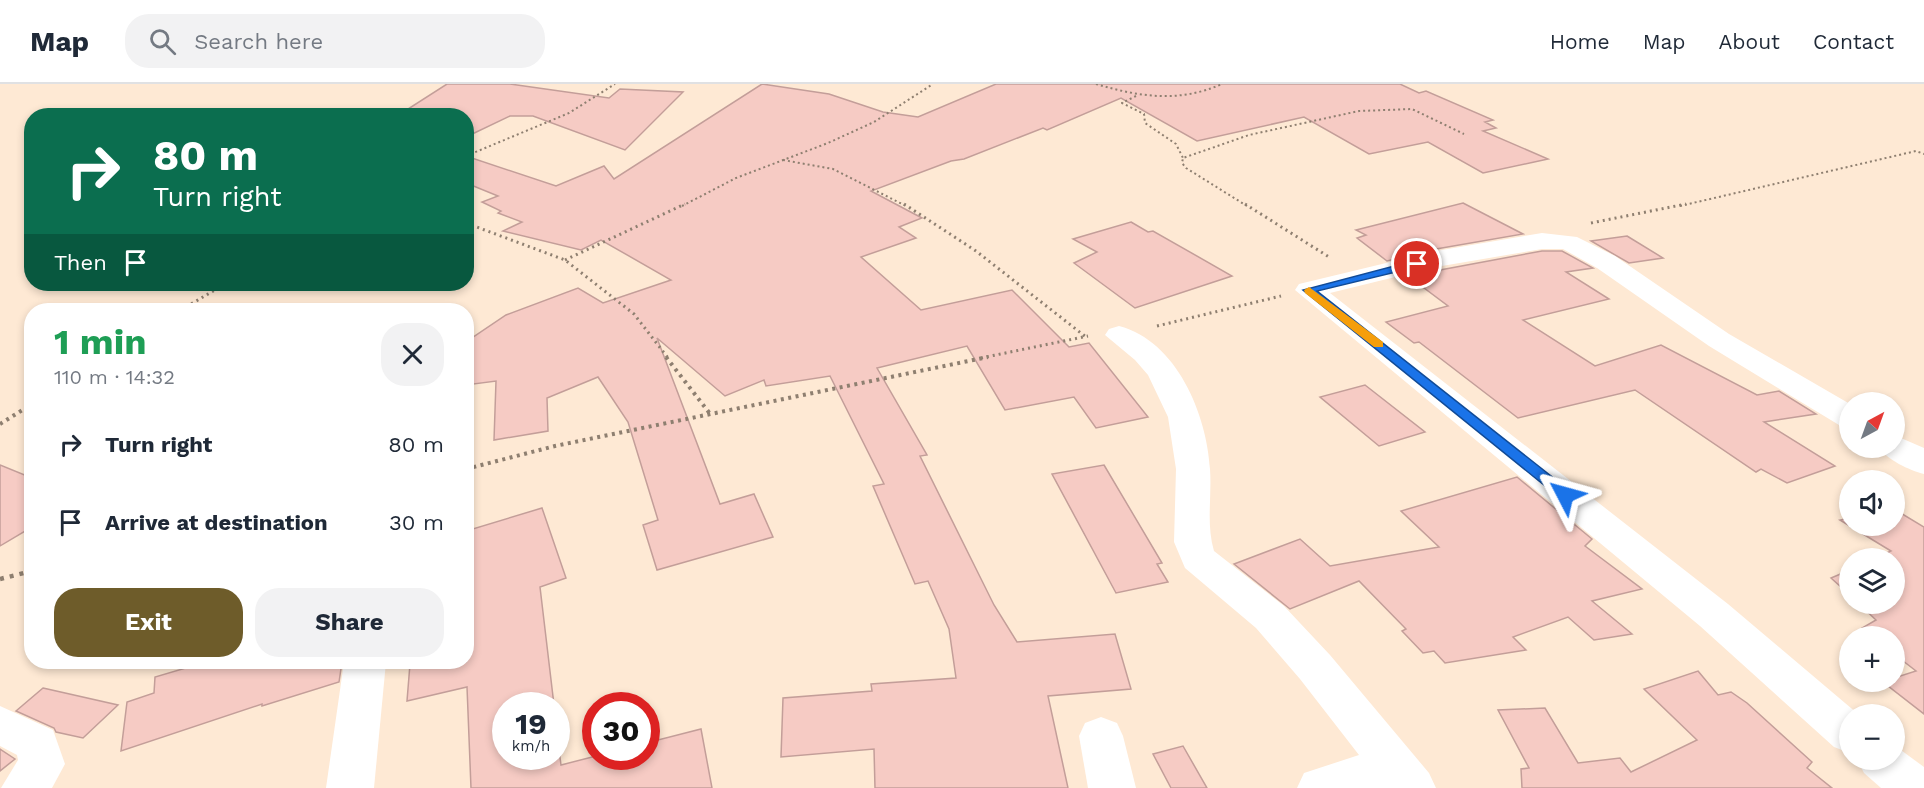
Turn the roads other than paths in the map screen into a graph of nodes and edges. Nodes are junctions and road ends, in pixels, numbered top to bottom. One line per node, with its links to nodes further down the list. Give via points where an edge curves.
1 (1102, 336): 10 (street, via 1147,354 1160,369 1184,416 1194,463 1191,521 1193,549 1198,559 1270,617 1316,667)
2 (1839, 411): 7 (street, via 1719,340 1606,262 1584,249 1553,240 1436,259 1308,290 1714,615)
3 (1905, 452): 4 (street)
4 (1924, 463)
5 (364, 669): 12 (street)
6 (0, 724): 11 (street, via 37,744 42,764)
7 (1839, 724)
8 (1101, 736): 13 (street)
9 (1893, 770): 15 (street)
10 (1401, 776): 14 (street)
11 (25, 788)
12 (350, 788)
13 (1112, 788)
14 (1322, 788)
15 (1915, 788)

